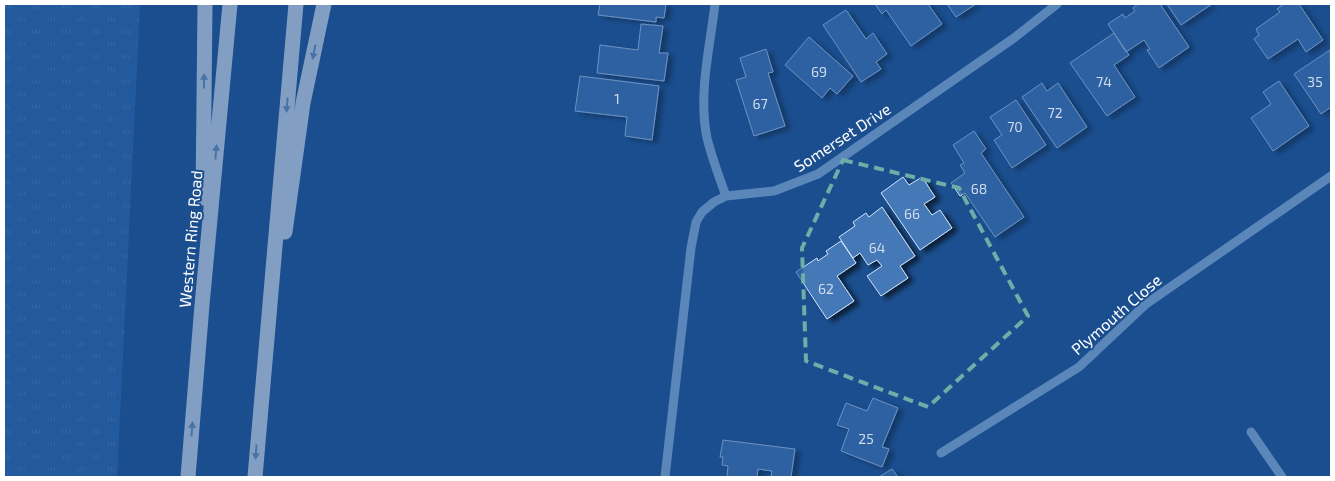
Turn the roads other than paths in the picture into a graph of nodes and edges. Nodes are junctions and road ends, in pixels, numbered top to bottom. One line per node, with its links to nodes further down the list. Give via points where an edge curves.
1 (205, 4): 9 (highway, one-way to 1)
2 (230, 4): 9 (highway, Western Ring Road, one-way to 2)
3 (296, 4): 10 (highway, one-way to 10)
4 (324, 4): 10 (highway, one-way to 10, via 303,103)
5 (715, 4): 8 (street, via 704,115 714,162)
6 (1057, 4): 8 (street, Somerset Drive, via 1014,38 818,174 774,191)
7 (1331, 176): 12 (street, Plymouth Close, via 1146,304 1079,367)
8 (726, 196): 15 (street, Somerset Drive, via 702,212 696,222)
9 (202, 305): 13 (highway, Western Ring Road, one-way to 9)
10 (258, 427): 14 (highway, one-way to 14)
11 (1251, 432): 16 (street)
12 (941, 453)
13 (188, 477)
14 (255, 477)
15 (665, 477)
16 (1282, 477)

